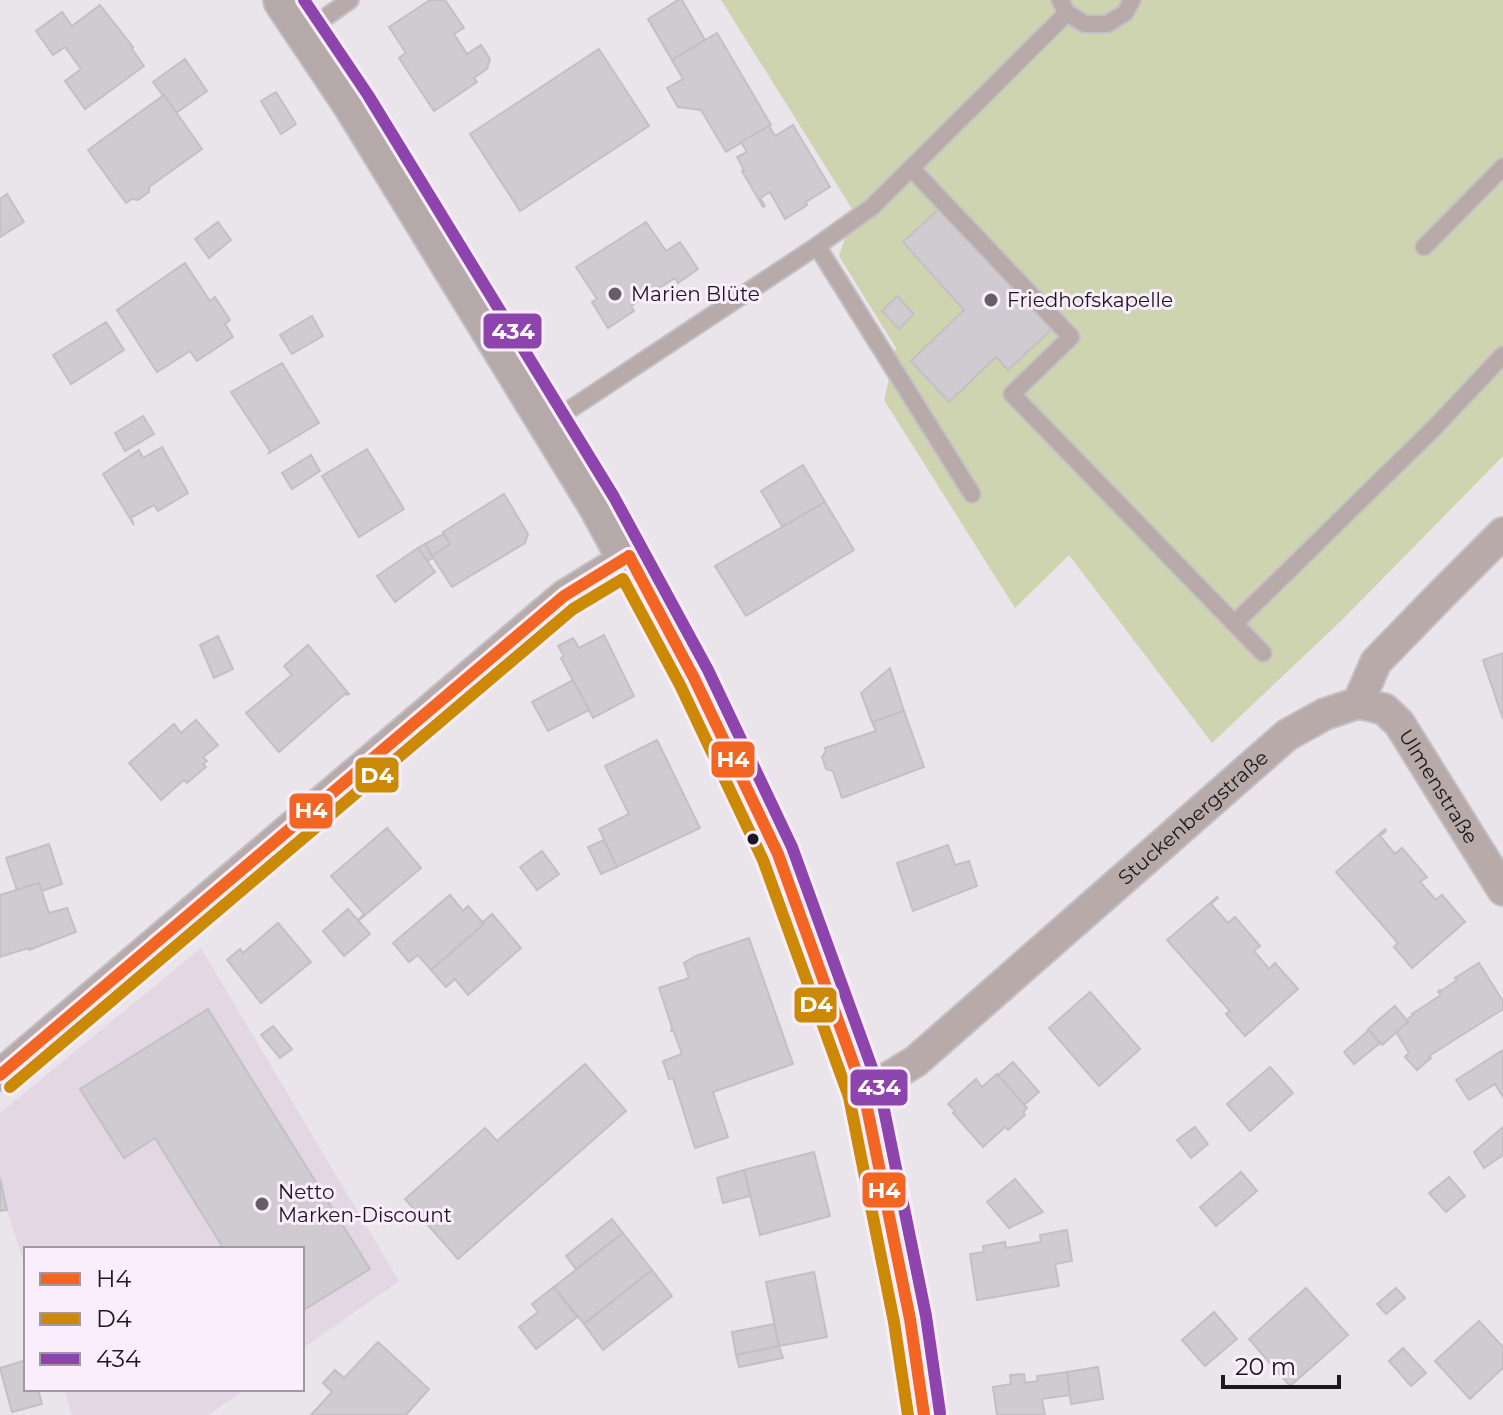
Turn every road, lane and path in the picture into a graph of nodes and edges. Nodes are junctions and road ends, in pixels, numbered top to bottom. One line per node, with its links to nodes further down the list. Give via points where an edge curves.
1 (350, 0): 4 (lane)
2 (1132, 0): 3 (lane, via 1125,13 1107,24 1085,24)
3 (1064, 6): 6 (lane)
4 (296, 16): 10 (street)
5 (1503, 167): 8 (lane)
6 (911, 168): 7 (lane, via 872,207); 14 (lane, via 1071,337 1012,394)
7 (817, 246): 10 (lane); 11 (lane)
8 (1424, 247)
9 (1503, 355): 14 (lane)
10 (551, 422): 13 (street)
11 (972, 494)
12 (1503, 533): 16 (street, via 1376,662)
13 (629, 556): 18 (street, via 564,596); 19 (street, via 778,854)
14 (1235, 623): 15 (lane)
15 (1263, 653)
16 (1358, 703): 17 (street, Ulmenstraße, via 1384,709 1399,723); 19 (street, Stuckenbergstraße, via 1287,735 916,1061)
17 (1503, 890)
18 (0, 1075)
19 (864, 1093): 20 (street)
20 (924, 1415)

